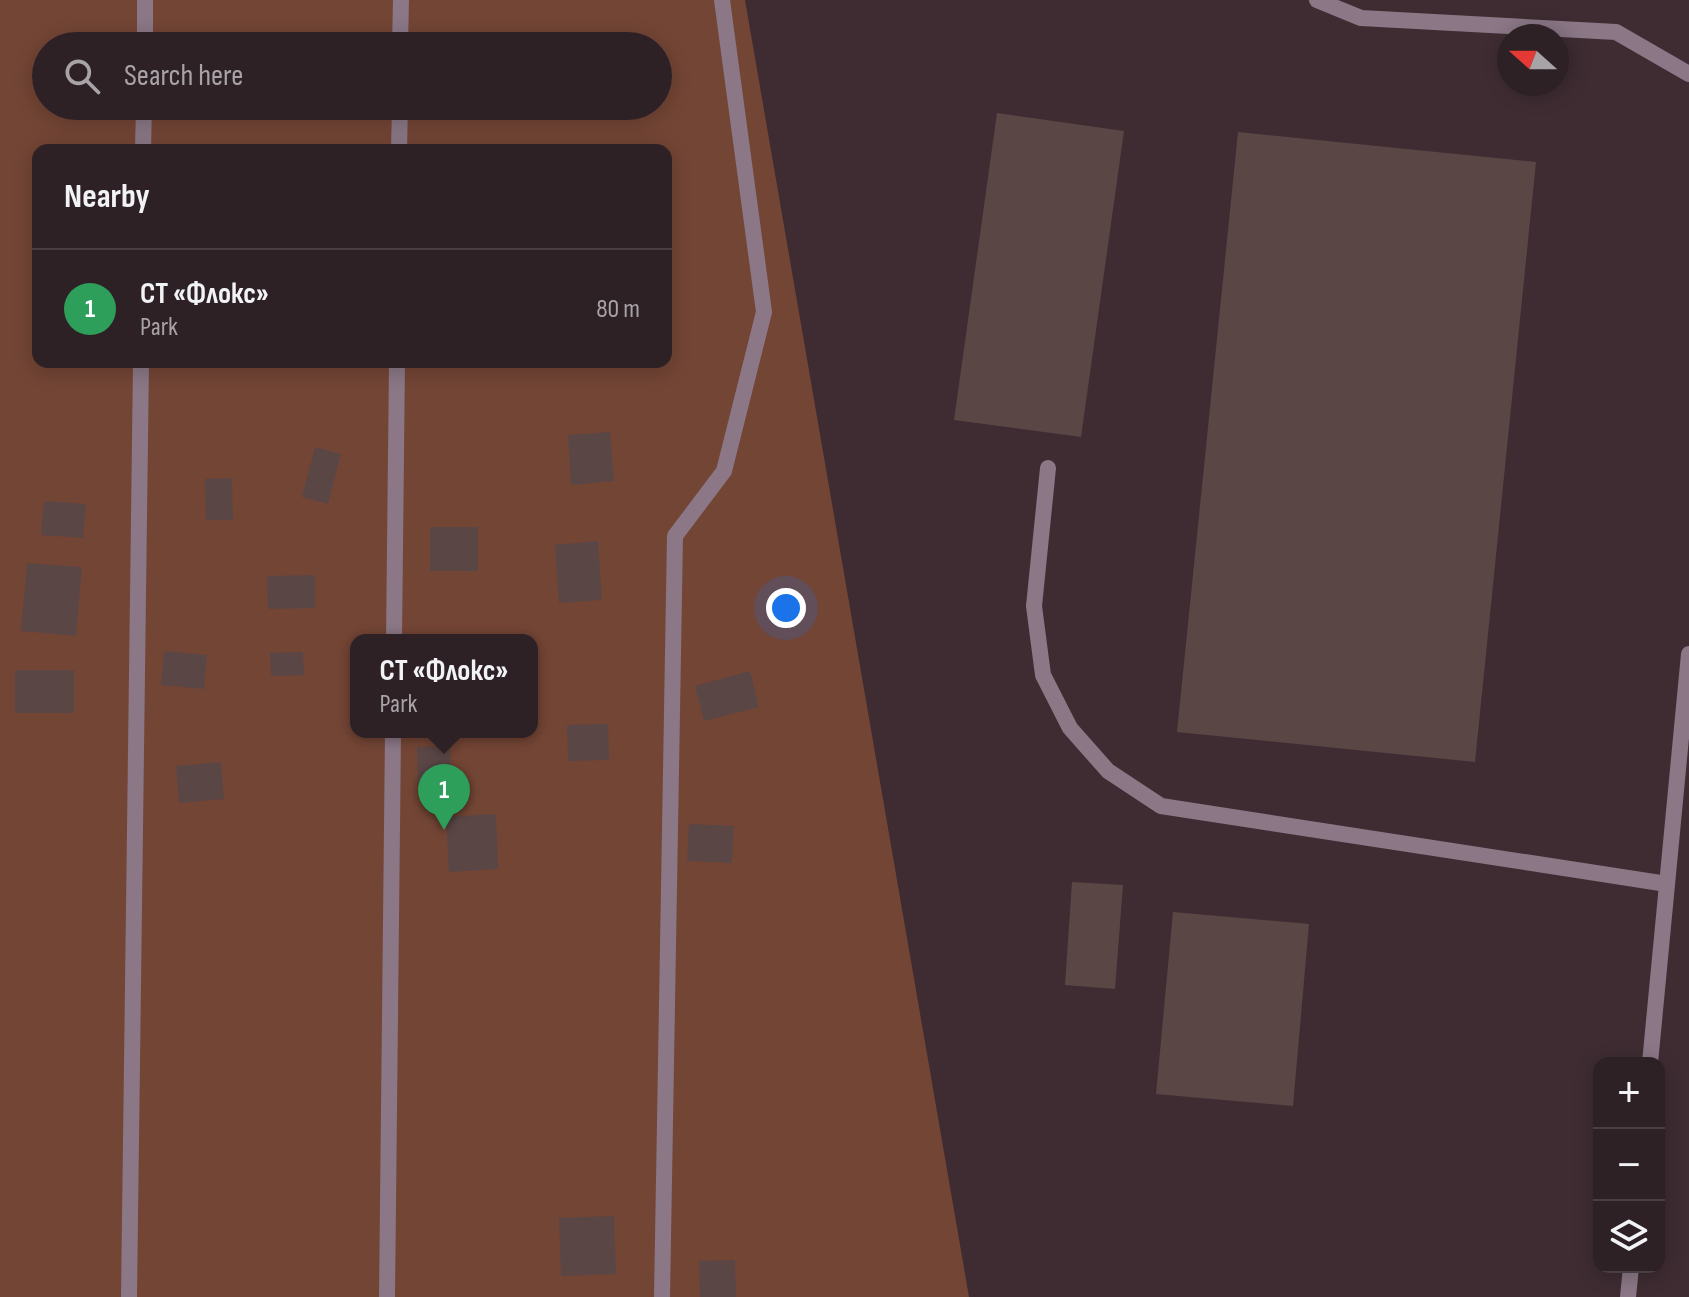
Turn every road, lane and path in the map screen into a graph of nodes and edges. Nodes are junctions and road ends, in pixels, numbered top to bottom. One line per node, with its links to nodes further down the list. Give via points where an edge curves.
1 (145, 0): 5 (street)
2 (401, 0): 6 (street)
3 (722, 0): 23 (street, via 764,312 724,471 675,536)
4 (1317, 0): 7 (street, via 1361,18 1616,32)
5 (145, 32)
6 (400, 32)
7 (1689, 74)
8 (144, 120): 10 (street)
9 (400, 120): 11 (street)
10 (143, 144)
11 (399, 144)
12 (141, 368): 21 (street)
13 (397, 368): 15 (street)
14 (1048, 468): 18 (street, via 1034,606 1043,675 1070,728 1108,771 1161,806)
15 (394, 634)
16 (1689, 654): 18 (street)
17 (393, 738): 22 (street)
18 (1667, 884): 19 (street)
19 (1651, 1057)
20 (1630, 1273): 24 (street)
21 (129, 1297)
22 (387, 1297)
23 (662, 1297)
24 (1628, 1297)

